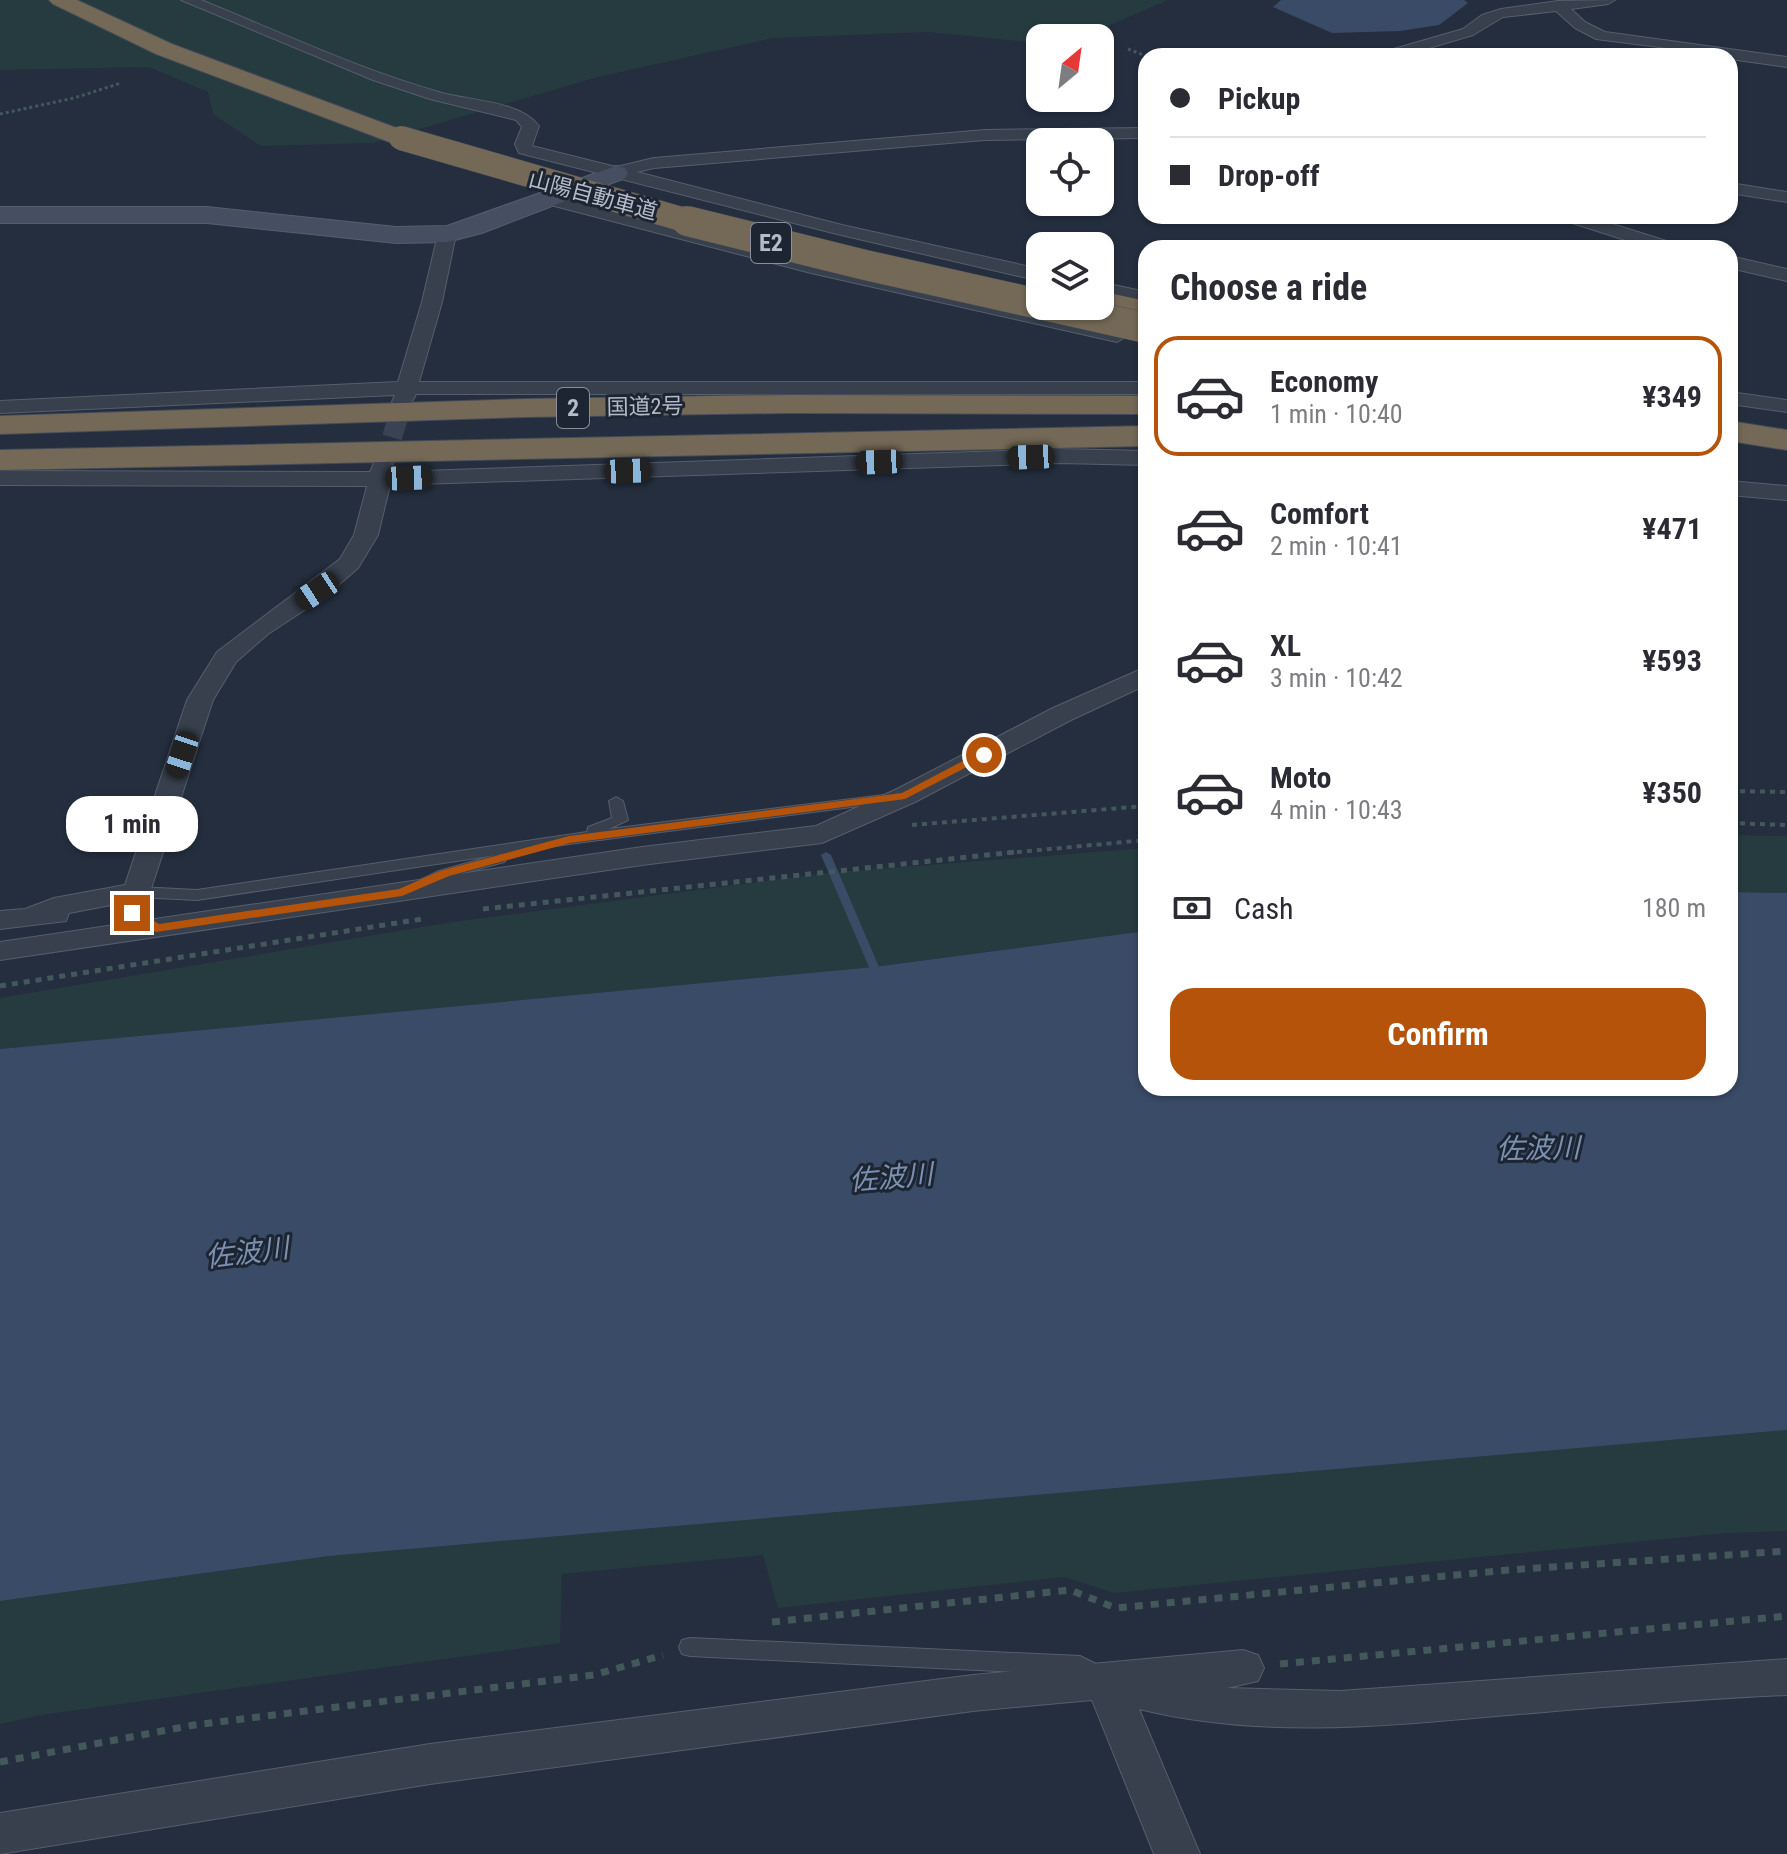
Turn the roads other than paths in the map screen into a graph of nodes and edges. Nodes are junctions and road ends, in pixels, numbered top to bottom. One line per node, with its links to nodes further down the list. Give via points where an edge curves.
1 (58, 0): 16 (highway, 山陽自動車道 / E2, via 271,91)
2 (100, 0): 11 (highway, 山陽自動車道 / E2)
3 (188, 0): 20 (street, via 379,77 513,113 531,126 525,149)
4 (1608, 0): 5 (street)
5 (1558, 5): 7 (street, via 1595,34); 8 (street, via 1501,13 1468,32)
6 (189, 34): 11 (highway)
7 (1612, 38): 9 (street); 10 (street)
8 (1413, 48)
9 (1604, 48)
10 (1685, 48)
11 (223, 55): 16 (highway, 山陽自動車道 / E2)
12 (1738, 55): 13 (street)
13 (1787, 62)
14 (1138, 119): 15 (street)
15 (1105, 128)
16 (406, 131): 31 (highway, 山陽自動車道 / E2, via 810,236); 36 (highway, 山陽自動車道 / E2, bridge, via 567,189 775,244)
17 (1114, 133): 18 (street)
18 (1138, 133)
19 (1026, 135): 20 (street, via 654,163)
20 (616, 173): 23 (street); 29 (street)
21 (1738, 189): 22 (street)
22 (1787, 197)
23 (549, 199): 26 (street); 37 (street, via 811,267)
24 (0, 215): 26 (street, via 207,215 396,235)
25 (1594, 224): 27 (street)
26 (447, 234): 39 (street)
27 (1644, 240)
28 (1738, 264): 30 (street)
29 (1026, 272)
30 (1787, 275)
31 (1026, 285)
32 (1114, 291): 33 (street)
33 (1138, 296)
34 (1114, 303): 35 (highway)
35 (1138, 308)
36 (1138, 326)
37 (1138, 340)
38 (1138, 388): 39 (street)
39 (404, 395): 43 (street)
40 (1738, 399): 42 (street)
41 (1138, 405): 46 (highway, 国道2号 / 2, via 542,408)
42 (1787, 406)
43 (0, 407)
44 (1738, 414): 45 (highway)
45 (1787, 422)
46 (0, 425)
47 (1738, 430): 49 (highway)
48 (1738, 431): 51 (highway)
49 (1787, 432)
50 (1138, 436): 53 (highway, 国道2号 / 2)
51 (1787, 440)
52 (1138, 458): 54 (street)
53 (0, 460)
54 (380, 472): 55 (street); 62 (street, via 366,535 350,563 226,657 200,700)
55 (0, 478)
56 (1738, 489): 57 (street)
57 (1787, 493)
58 (1138, 679): 59 (street)
59 (905, 796): 61 (lane); 63 (street, via 822,834)
60 (616, 801): 61 (lane, via 620,820)
61 (569, 839): 62 (lane, via 197,895); 63 (lane, via 444,874)
62 (138, 892): 64 (street)
63 (402, 893): 66 (street)
64 (36, 915): 65 (street); 66 (street, via 132,913)
65 (0, 920)
66 (156, 928): 67 (street)
67 (0, 951)
68 (690, 1647): 71 (lane, via 1080,1666)
69 (1243, 1668): 71 (street)
70 (1787, 1677): 71 (street, via 1339,1712 1236,1710)
71 (1106, 1682): 72 (street, via 973,1693 430,1764); 73 (street)
72 (0, 1834)
73 (1177, 1854)

